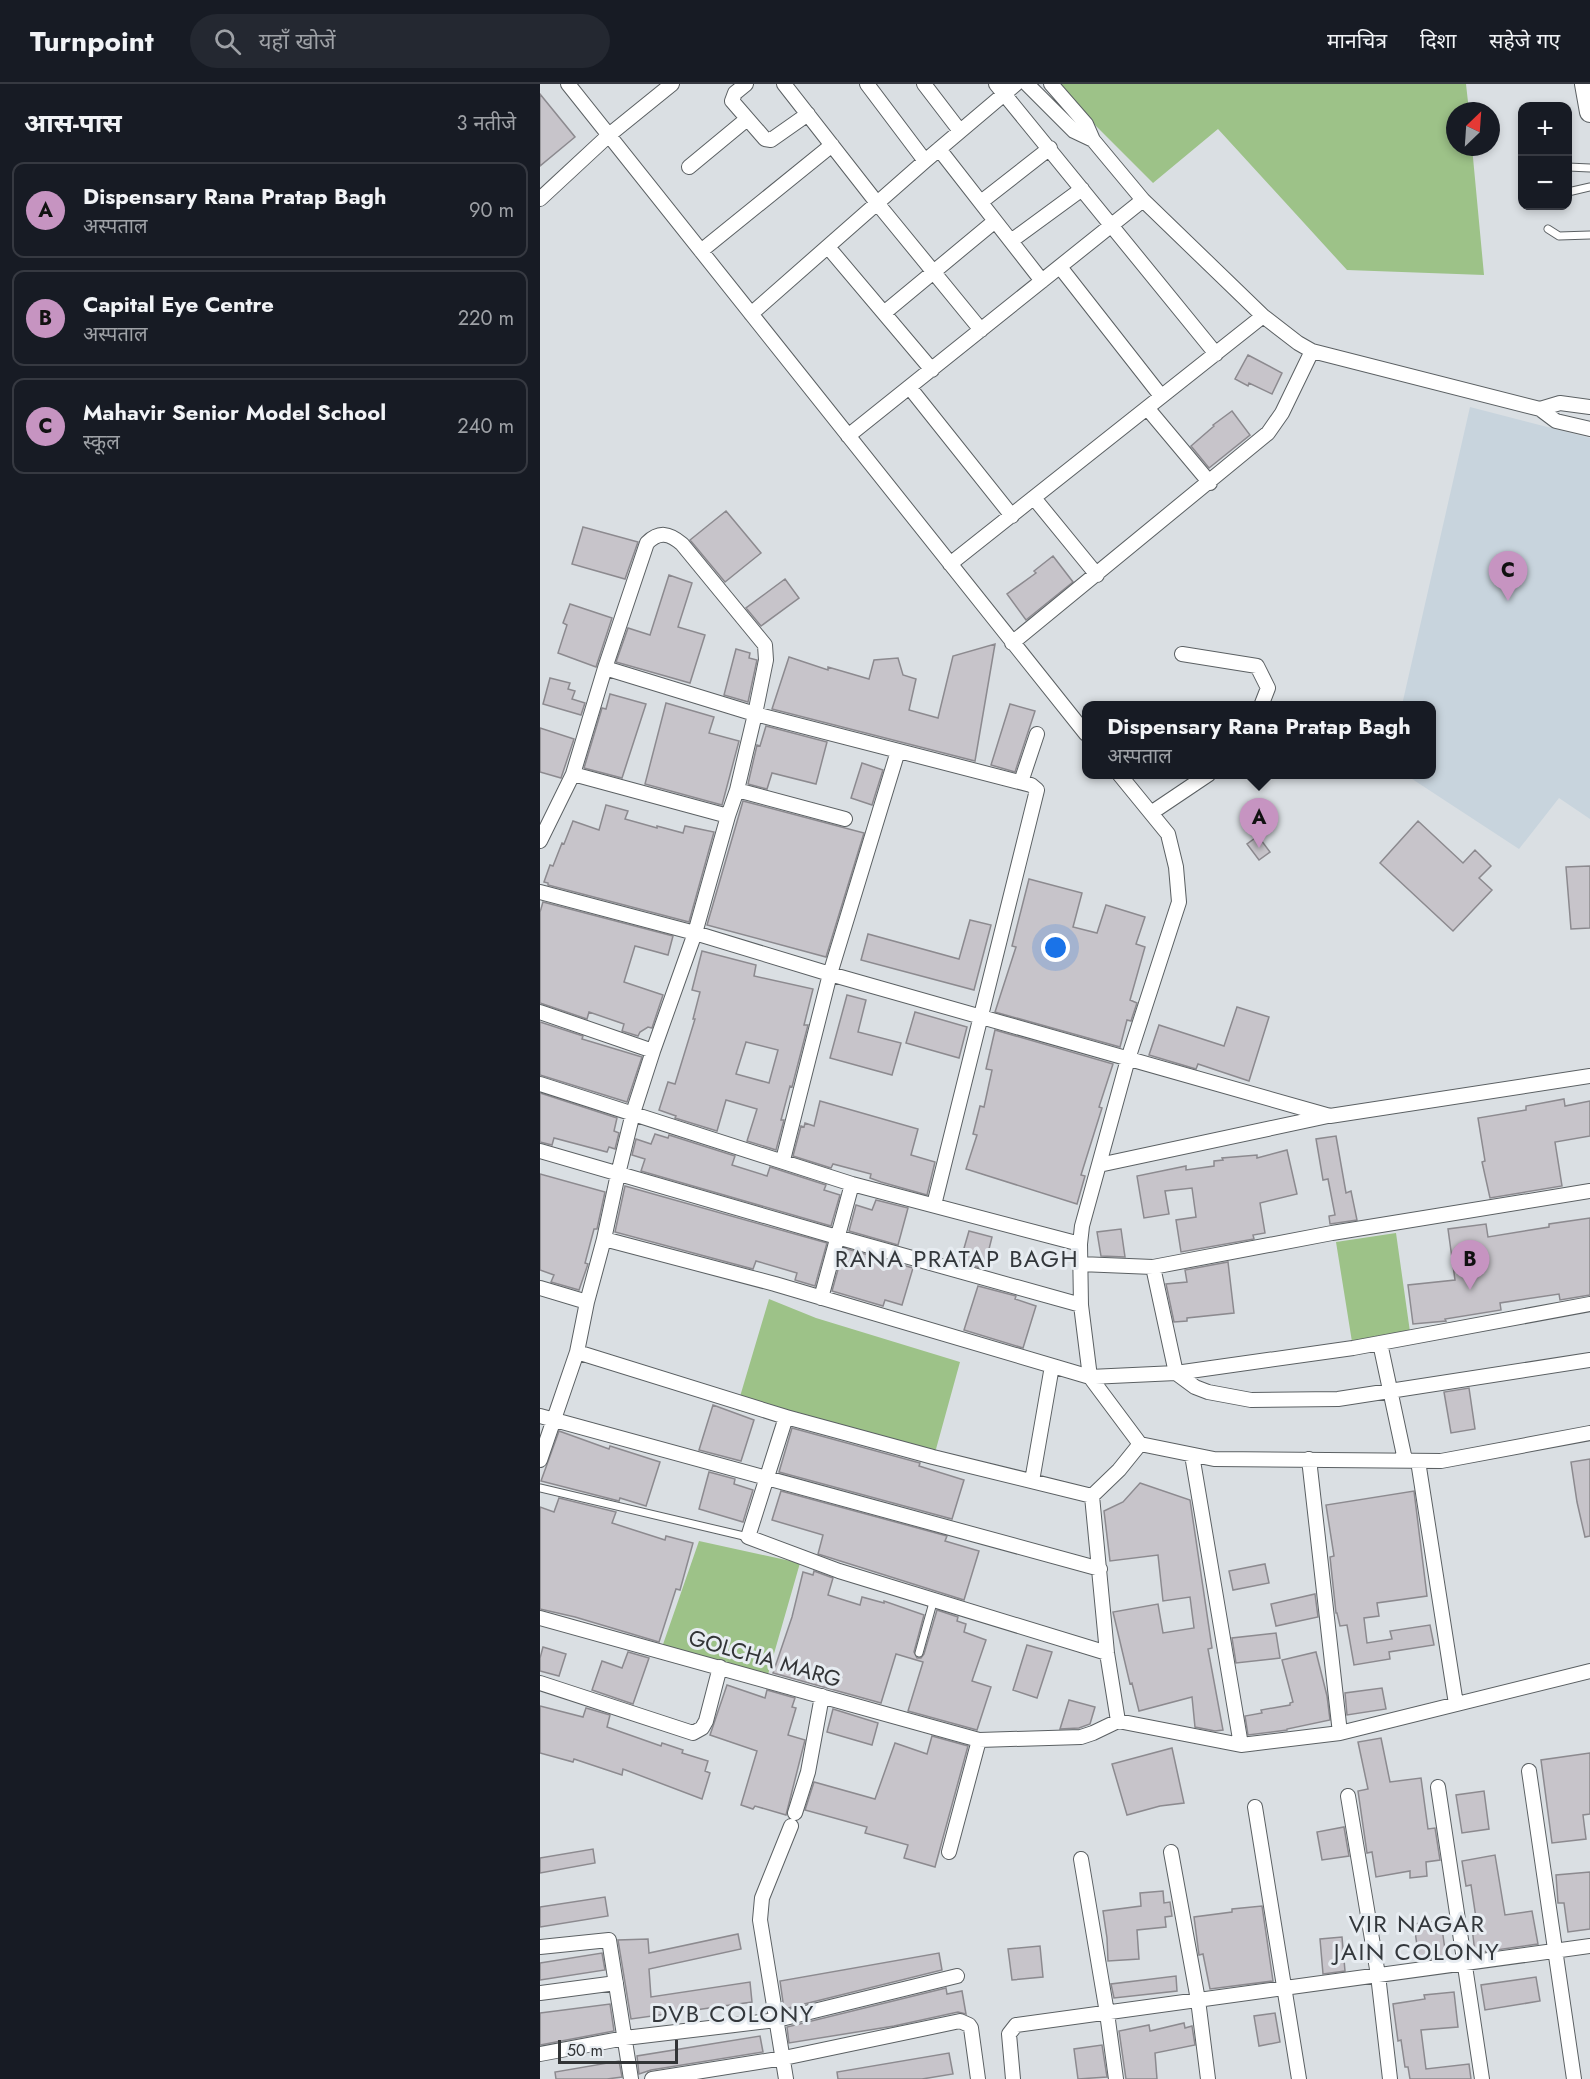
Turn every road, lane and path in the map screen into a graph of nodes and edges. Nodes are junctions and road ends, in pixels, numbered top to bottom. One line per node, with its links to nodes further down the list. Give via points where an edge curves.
1 (568, 84): 16 (street)
2 (672, 84): 16 (street)
3 (746, 84): 14 (street, via 732,101)
4 (784, 84): 13 (street)
5 (867, 84): 21 (street)
6 (924, 84): 15 (street)
7 (1016, 84): 11 (street)
8 (1027, 84): 17 (street, via 1074,131)
9 (1051, 84): 17 (street, via 1086,124)
10 (1585, 84): 12 (main road)
11 (1000, 88): 15 (street); 19 (street)
12 (1590, 112)
13 (807, 114): 14 (street, via 769,140); 18 (street)
14 (747, 118): 22 (street)
15 (960, 131): 20 (street)
16 (609, 135): 28 (street); 38 (street)
17 (1093, 140): 29 (street)
18 (832, 146): 31 (street); 38 (street)
19 (1050, 148): 26 (street); 30 (street)
20 (939, 149): 21 (street); 30 (street)
21 (925, 161): 31 (street)
22 (689, 167)
23 (1572, 167): 24 (lane)
24 (1590, 168)
25 (1590, 187): 27 (lane)
26 (1082, 189): 33 (street); 36 (street)
27 (1572, 191)
28 (540, 199)
29 (1143, 200): 33 (street); 44 (street)
30 (981, 202): 32 (street)
31 (877, 203): 37 (street); 40 (street)
32 (995, 221): 36 (street); 40 (street)
33 (1112, 226): 39 (street); 47 (street)
34 (1548, 229): 35 (lane, via 1559,236)
35 (1590, 235)
36 (1011, 242): 41 (street)
37 (828, 247): 42 (street); 43 (street)
38 (701, 251): 43 (street)
39 (1060, 267): 41 (street); 50 (street)
40 (933, 272): 42 (street); 45 (street)
41 (1042, 281): 45 (street)
42 (884, 313): 48 (street)
43 (751, 314): 55 (street)
44 (1263, 316): 46 (street); 47 (street)
45 (981, 330): 48 (street)
46 (1312, 351): 53 (street); 56 (street, via 1277,423)
47 (1216, 354): 50 (street)
48 (932, 370): 49 (street)
49 (910, 388): 55 (street); 58 (street)
50 (1161, 396): 52 (street)
51 (1590, 407): 53 (street, via 1560,403)
52 (1148, 409): 56 (street); 57 (street)
53 (1540, 409): 54 (street, via 1556,421)
54 (1590, 429)
55 (848, 436): 59 (street)
56 (1210, 483): 60 (street)
57 (1034, 498): 58 (street); 60 (street)
58 (1012, 516): 59 (street)
59 (950, 564): 61 (street)
60 (1096, 575): 61 (street)
61 (1012, 644): 66 (street)
62 (1182, 654): 64 (street, via 1257,666 1268,688)
63 (606, 668): 65 (street); 65 (street, via 647,543 654,536 673,537 765,645 766,660); 69 (street)
64 (1263, 701)
65 (755, 714): 68 (street); 73 (street)
66 (1082, 729)
67 (1037, 734): 72 (street)
68 (898, 751): 72 (street); 80 (street)
69 (573, 774): 75 (street); 77 (street)
70 (1123, 779): 74 (street)
71 (1202, 779): 74 (street)
72 (1021, 782): 82 (street, via 1034,787 1037,793)
73 (737, 790): 75 (street); 76 (street)
74 (1151, 813): 84 (street, via 1168,834 1179,902)
75 (728, 816): 79 (street)
76 (845, 819)
77 (540, 841)
78 (540, 892): 79 (street)
79 (695, 933): 80 (street); 83 (street)
80 (830, 974): 82 (street); 90 (street)
81 (540, 1012): 83 (street)
82 (981, 1017): 84 (street); 95 (street)
83 (653, 1052): 87 (street)
84 (1128, 1059): 88 (street); 91 (street)
85 (1590, 1076): 88 (street)
86 (540, 1084): 87 (street)
87 (633, 1113): 90 (street); 92 (street)
88 (1330, 1116): 91 (street)
89 (540, 1151): 92 (street)
90 (783, 1160): 93 (street)
91 (1099, 1166): 98 (street)
92 (618, 1174): 96 (street); 97 (street)
93 (852, 1184): 95 (street); 96 (street)
94 (1590, 1191): 100 (street)
95 (934, 1205): 98 (street)
96 (837, 1237): 102 (street); 105 (street)
97 (604, 1239): 102 (street); 103 (street)
98 (1080, 1244): 99 (street)
99 (1080, 1264): 100 (street); 105 (street)
100 (1153, 1267): 110 (street)
101 (540, 1288): 103 (street)
102 (821, 1298): 109 (street)
103 (586, 1302): 107 (street)
104 (1590, 1304): 106 (street)
105 (1081, 1305): 111 (street)
106 (1380, 1343): 110 (street); 112 (street)
107 (578, 1352): 114 (street); 115 (street)
108 (1590, 1359): 112 (street)
109 (1052, 1366): 111 (street); 123 (street)
110 (1176, 1373): 111 (street); 112 (street, via 1208,1392 1251,1400 1338,1399)
111 (1090, 1377): 117 (street)
112 (1390, 1391): 121 (street)
113 (540, 1416): 115 (street)
114 (786, 1417): 122 (street); 123 (street)
115 (554, 1420): 119 (street); 122 (street)
116 (1590, 1433): 121 (street, via 1441,1461)
117 (1140, 1444): 118 (street); 125 (street)
118 (1192, 1455): 120 (street, via 1214,1459); 140 (street)
119 (540, 1460)
120 (1309, 1460): 121 (street); 138 (street)
121 (1411, 1460): 136 (street)
122 (766, 1479): 126 (street); 127 (street)
123 (1032, 1481): 125 (street)
124 (540, 1488): 126 (lane)
125 (1092, 1496): 127 (street)
126 (748, 1537): 128 (street, via 839,1571)
127 (1100, 1569): 131 (street)
128 (934, 1599): 130 (lane); 131 (street)
129 (540, 1618): 132 (street, GOLCHA MARG)
130 (919, 1653)
131 (1107, 1653): 137 (street)
132 (720, 1667): 134 (street, via 706,1721 693,1733); 135 (street, GOLCHA MARG)
133 (1590, 1671): 136 (street)
134 (540, 1683)
135 (822, 1696): 139 (street, GOLCHA MARG); 159 (street, via 808,1772 762,1898 760,1920)
136 (1456, 1704): 138 (street)
137 (1118, 1720): 139 (street, GOLCHA MARG, via 1081,1737); 140 (street)
138 (1340, 1732): 140 (street)
139 (979, 1740): 145 (street)
140 (1241, 1745)
141 (1529, 1771): 150 (street)
142 (1438, 1787): 151 (street)
143 (1348, 1796): 152 (street)
144 (1255, 1807): 155 (street)
145 (949, 1852)
146 (1170, 1852): 157 (street)
147 (1081, 1859): 158 (street)
148 (1590, 1946): 150 (street)
149 (540, 1947): 154 (street, via 609,1940)
150 (1556, 1950): 151 (street); 173 (street)
151 (1464, 1963): 152 (street); 172 (street)
152 (1378, 1975): 155 (street); 171 (street)
153 (957, 1976): 159 (street)
154 (616, 1983): 156 (street); 160 (street)
155 (1285, 1988): 157 (street); 170 (street)
156 (540, 1993)
157 (1198, 2000): 158 (street); 169 (street)
158 (1107, 2013): 167 (street, via 1016,2025 1010,2034); 168 (street)
159 (777, 2020): 160 (street); 162 (street)
160 (625, 2038): 161 (street); 163 (street)
161 (540, 2054)
162 (784, 2058): 164 (street); 165 (street); 166 (street, via 960,2021 971,2028)
163 (631, 2079)
164 (652, 2079)
165 (786, 2079)
166 (978, 2079)
167 (1013, 2079)
168 (1116, 2079)
169 (1208, 2079)
170 (1299, 2079)
171 (1390, 2079)
172 (1482, 2079)
173 (1574, 2079)

